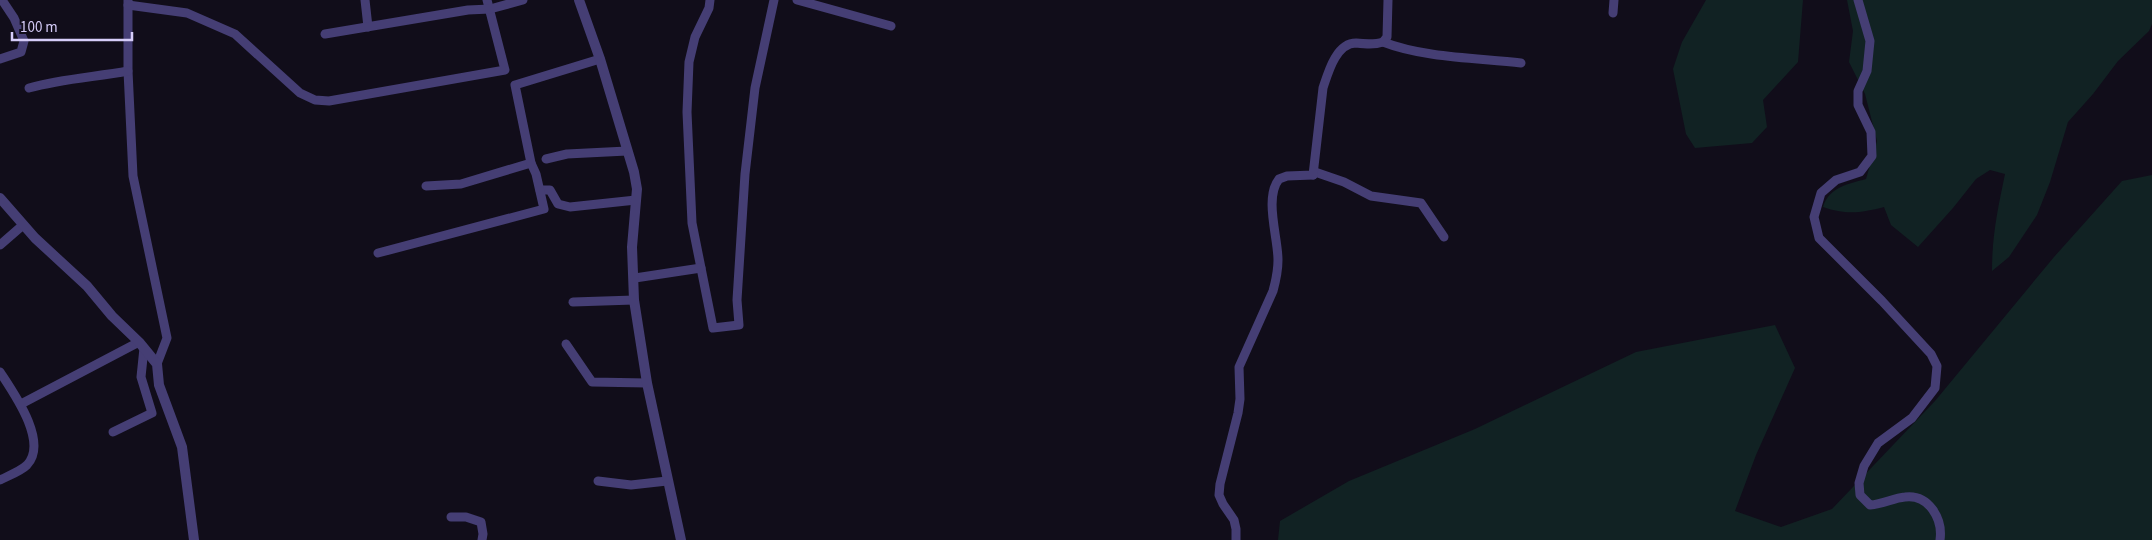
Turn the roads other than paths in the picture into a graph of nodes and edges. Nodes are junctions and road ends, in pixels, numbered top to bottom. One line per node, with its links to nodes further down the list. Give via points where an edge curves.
1 (2, 0): 18 (street, via 24,41 21,52)
2 (365, 0): 15 (street)
3 (523, 0): 12 (street)
4 (579, 0): 19 (street)
5 (710, 0): 35 (street, via 689,62 687,112 692,223)
6 (774, 0): 35 (street, via 755,88 745,174 737,300 739,325 713,328)
7 (798, 0): 14 (street)
8 (1388, 0): 17 (street, via 1387,37)
9 (1614, 0): 13 (street)
10 (1858, 0): 54 (street, via 1870,41 1867,71 1858,90 1858,105 1871,132 1872,156 1860,172 1836,180 1820,193 1814,218 1819,238 1931,354 1937,366 1935,388 1912,418 1878,443 1864,466 1859,483 1860,495 1870,505 1904,497 1927,502 1936,514)
11 (128, 3): 12 (street, via 188,14 235,34 300,93 315,100 329,101 505,70); 21 (street)
12 (488, 5): 15 (street)
13 (1613, 13)
14 (892, 26)
15 (368, 27): 16 (street)
16 (325, 34)
17 (1383, 42): 20 (street, via 1400,48); 26 (street, via 1349,43 1335,60 1323,88)
18 (0, 59)
19 (600, 59): 23 (street); 25 (street, via 514,85)
20 (1521, 63)
21 (128, 71): 22 (street, via 52,81); 41 (street, via 133,176 167,338)
22 (29, 88)
23 (627, 151): 24 (street, via 568,154); 30 (street, via 637,188)
24 (546, 159)
25 (531, 163): 27 (street, via 461,184); 28 (street)
26 (1313, 174): 32 (street, via 1344,182 1371,196 1421,202); 53 (street, via 1279,179 1273,190 1277,278 1239,368 1238,413 1224,462 1219,495 1234,520)
27 (426, 186)
28 (540, 190): 30 (street, via 550,190 558,204 570,207); 34 (street, via 544,209)
29 (0, 198): 31 (street)
30 (636, 200): 36 (street, via 632,247)
31 (23, 225): 33 (street); 40 (street)
32 (1444, 237)
33 (0, 245)
34 (378, 253)
35 (701, 268): 36 (street)
36 (635, 278): 37 (street)
37 (634, 300): 38 (street); 43 (street)
38 (573, 302)
39 (566, 344): 43 (street, via 592,382)
40 (142, 345): 41 (street); 44 (street); 45 (street, via 141,378 152,413)
41 (157, 364): 50 (street, via 159,385 182,448)
42 (0, 372): 44 (street)
43 (647, 383): 47 (street)
44 (21, 404): 46 (street, via 33,435 34,450 28,464)
45 (113, 432)
46 (0, 480)
47 (667, 481): 48 (street, via 631,485); 52 (street)
48 (598, 482)
49 (451, 517): 51 (street, via 481,522)
50 (194, 540)
51 (482, 540)
52 (681, 540)
53 (1236, 540)
54 (1940, 540)

